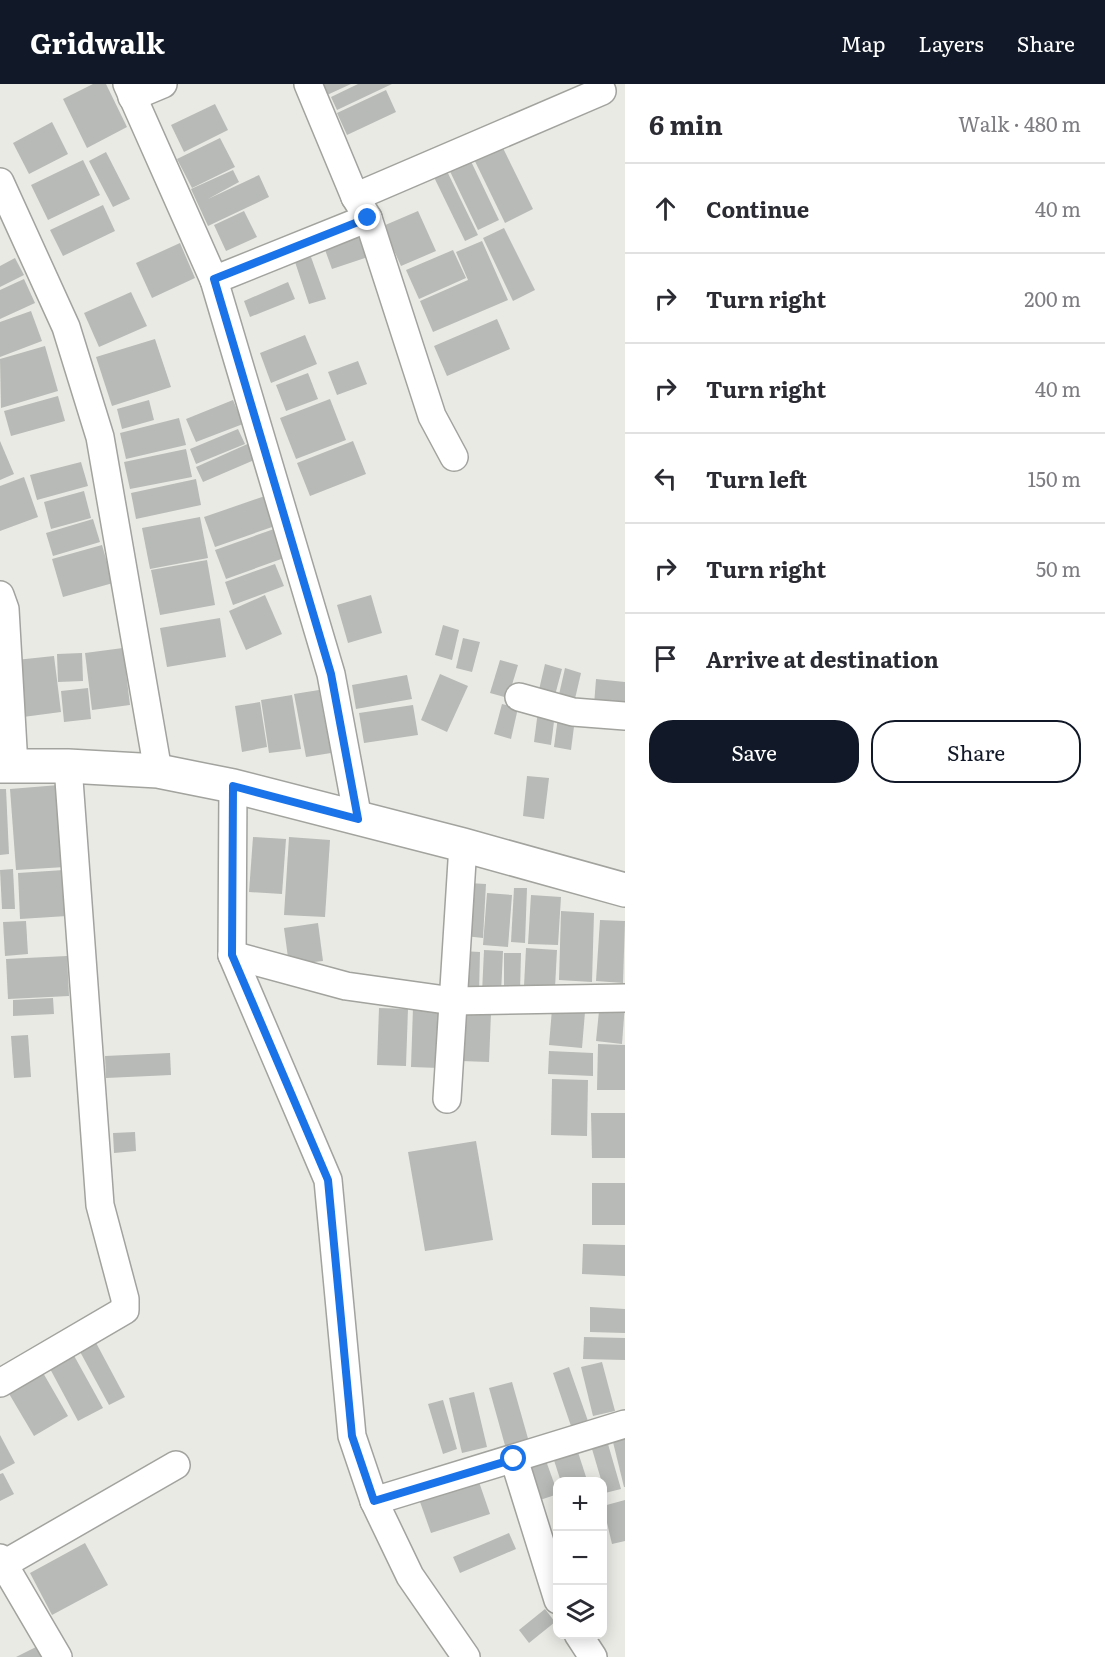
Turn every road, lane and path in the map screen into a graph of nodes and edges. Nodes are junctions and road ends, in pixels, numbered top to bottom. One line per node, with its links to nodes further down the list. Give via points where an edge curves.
1 (163, 84): 3 (street)
2 (308, 84): 6 (street)
3 (130, 90): 8 (street)
4 (602, 91): 6 (street)
5 (0, 182): 7 (street)
6 (362, 207): 8 (street); 9 (street, via 432,416)
7 (10, 227): 15 (street, via 66,327 100,437)
8 (214, 279): 17 (street, via 331,674)
9 (454, 457)
10 (0, 595): 13 (street, via 5,609)
11 (519, 697): 12 (street, via 573,712)
12 (625, 716)
13 (7, 766): 14 (street)
14 (68, 766): 15 (street); 24 (street, via 100,1205 125,1310)
15 (158, 771): 16 (street)
16 (233, 786): 17 (street); 20 (street)
17 (358, 819): 18 (street)
18 (463, 845): 19 (street); 22 (street)
19 (625, 890)
20 (232, 955): 22 (street, via 346,986); 28 (street, via 328,1180 352,1436)
21 (625, 998): 22 (street)
22 (453, 1000): 23 (street)
23 (447, 1099)
24 (0, 1383)
25 (625, 1424): 26 (street)
26 (514, 1459): 28 (street); 30 (street)
27 (176, 1465): 29 (street)
28 (374, 1501): 33 (street, via 410,1576)
29 (2, 1561): 32 (street)
30 (553, 1586)
31 (581, 1639): 34 (street)
32 (58, 1657)
33 (466, 1657)
34 (593, 1657)

